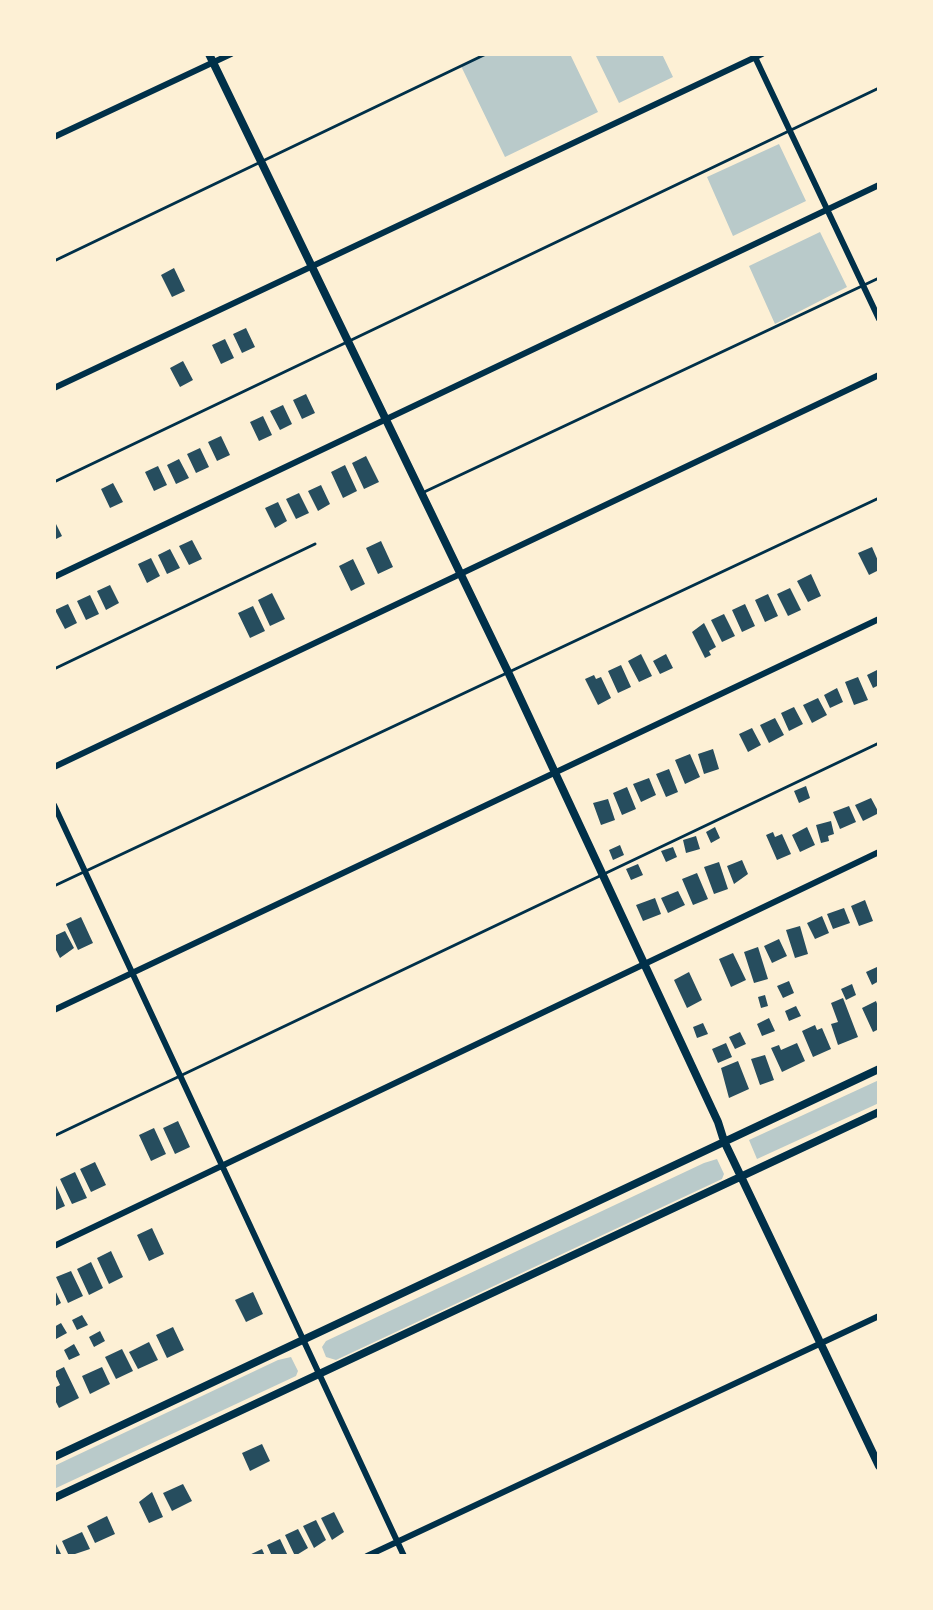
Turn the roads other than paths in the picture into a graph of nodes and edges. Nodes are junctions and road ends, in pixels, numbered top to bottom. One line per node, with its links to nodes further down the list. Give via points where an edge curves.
1 (231, 54): 5 (street)
2 (486, 54): 9 (lane)
3 (762, 54): 4 (street)
4 (755, 56): 7 (street); 13 (street)
5 (211, 58): 8 (street); 9 (street)
6 (879, 88): 7 (lane)
7 (790, 130): 11 (street); 17 (lane)
8 (54, 137)
9 (262, 163): 12 (lane); 13 (street)
10 (879, 185): 11 (street)
11 (827, 210): 15 (street); 20 (street)
12 (54, 261)
13 (312, 265): 17 (street); 19 (street)
14 (879, 278): 15 (lane)
15 (863, 286): 16 (street); 22 (lane)
16 (879, 319)
17 (349, 341): 20 (street); 21 (lane)
18 (879, 375): 25 (street)
19 (54, 388)
20 (386, 419): 22 (street); 26 (street)
21 (54, 482)
22 (422, 493): 25 (street)
23 (879, 498): 29 (lane)
24 (315, 544): 28 (lane)
25 (460, 573): 29 (street); 31 (street)
26 (54, 577)
27 (879, 619): 32 (street)
28 (54, 669)
29 (509, 674): 32 (street); 35 (lane)
30 (879, 743): 36 (lane)
31 (54, 767)
32 (554, 774): 36 (street); 39 (street)
33 (54, 805): 35 (street)
34 (879, 852): 38 (street)
35 (85, 871): 37 (lane); 39 (street)
36 (602, 874): 38 (street); 42 (lane)
37 (54, 886)
38 (644, 962): 45 (street); 46 (street)
39 (133, 973): 40 (street); 42 (street)
40 (54, 1010)
41 (879, 1069): 45 (street)
42 (181, 1076): 44 (lane); 46 (street)
43 (879, 1112): 47 (street)
44 (54, 1136)
45 (724, 1141): 47 (street); 50 (street)
46 (224, 1166): 48 (street); 50 (street)
47 (742, 1177): 51 (street); 52 (street)
48 (54, 1246)
49 (879, 1316): 51 (street)
50 (305, 1340): 52 (street); 53 (street)
51 (821, 1343): 54 (street); 56 (street)
52 (321, 1373): 55 (street); 56 (street)
53 (54, 1457)
54 (879, 1466)
55 (54, 1498)
56 (398, 1542): 57 (street); 58 (street)
57 (368, 1556)
58 (404, 1556)

